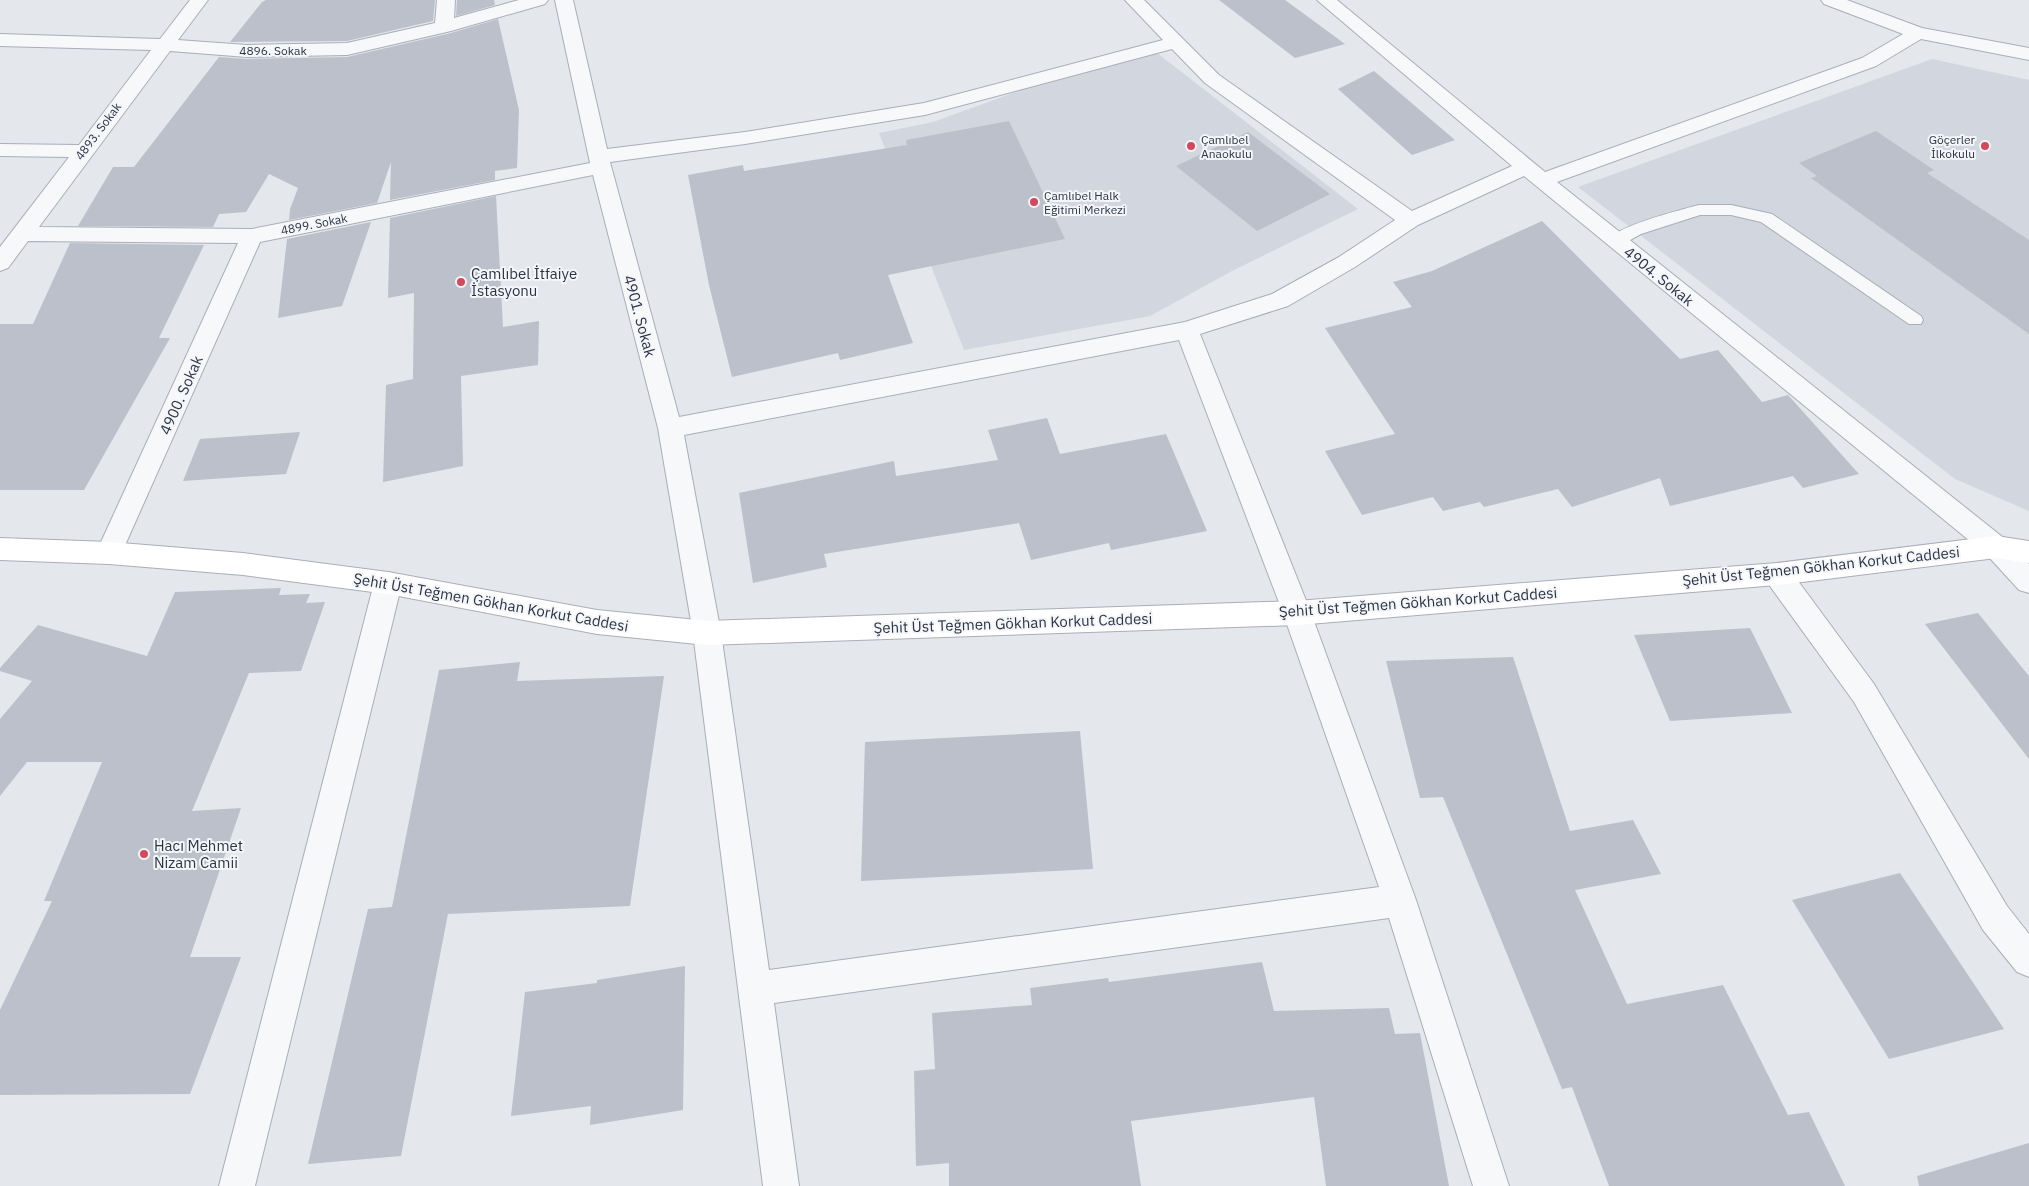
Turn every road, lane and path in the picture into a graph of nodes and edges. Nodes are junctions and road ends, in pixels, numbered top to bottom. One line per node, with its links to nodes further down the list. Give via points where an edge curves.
1 (199, 0): 12 (street, 4893. Sokak)
2 (446, 0): 8 (street)
3 (540, 0): 8 (street, 4896. Sokak)
4 (564, 0): 16 (street, 4901. Sokak)
5 (1134, 0): 11 (street)
6 (1326, 0): 17 (street, 4904. Sokak)
7 (1830, 0): 9 (street)
8 (444, 27): 12 (street, 4896. Sokak, via 347,49 247,51)
9 (1918, 33): 13 (street); 17 (street, via 1869,62)
10 (0, 40): 12 (street, 4896. Sokak)
11 (1175, 42): 16 (street, 4899. Sokak, via 925,109); 18 (street, via 1212,79)
12 (164, 45): 15 (street, 4893. Sokak)
13 (2029, 54)
14 (0, 150): 15 (street)
15 (83, 151): 19 (street, 4893. Sokak)
16 (600, 162): 20 (street, 4899. Sokak); 25 (street, 4901. Sokak)
17 (1534, 173): 18 (street); 21 (street, 4904. Sokak)
18 (1410, 220): 24 (street, via 1347,262 1280,300)
19 (24, 234): 20 (street, 4899. Sokak); 22 (street, 4893. Sokak)
20 (252, 236): 29 (street, 4900. Sokak)
21 (1614, 241): 23 (lane, via 1635,230 1699,210 1731,210 1766,218); 26 (street, 4904. Sokak)
22 (0, 263)
23 (1915, 320)
24 (1187, 330): 25 (street); 33 (street)
25 (670, 428): 34 (street, 4901. Sokak)
26 (1996, 547): 28 (street, Şehit Üst Teğmen Gökhan Korkut Caddesi); 30 (street, Şehit Üst Teğmen Gökhan Korkut Caddesi); 31 (street, 4904. Sokak)
27 (0, 549): 29 (street, Şehit Üst Teğmen Gökhan Korkut Caddesi)
28 (2029, 552)
29 (110, 553): 32 (street, Şehit Üst Teğmen Gökhan Korkut Caddesi, via 243,564)
30 (1777, 574): 33 (street, Şehit Üst Teğmen Gökhan Korkut Caddesi); 36 (street, via 1864,693 1995,918)
31 (2029, 582)
32 (388, 583): 34 (street, Şehit Üst Teğmen Gökhan Korkut Caddesi, via 597,622); 38 (street)
33 (1297, 613): 34 (street, Şehit Üst Teğmen Gökhan Korkut Caddesi); 35 (street)
34 (707, 633): 37 (street, 4901. Sokak)
35 (1400, 900): 37 (street); 40 (street)
36 (2029, 960)
37 (754, 989): 39 (street, 4901. Sokak)
38 (237, 1186)
39 (781, 1186)
40 (1491, 1186)

